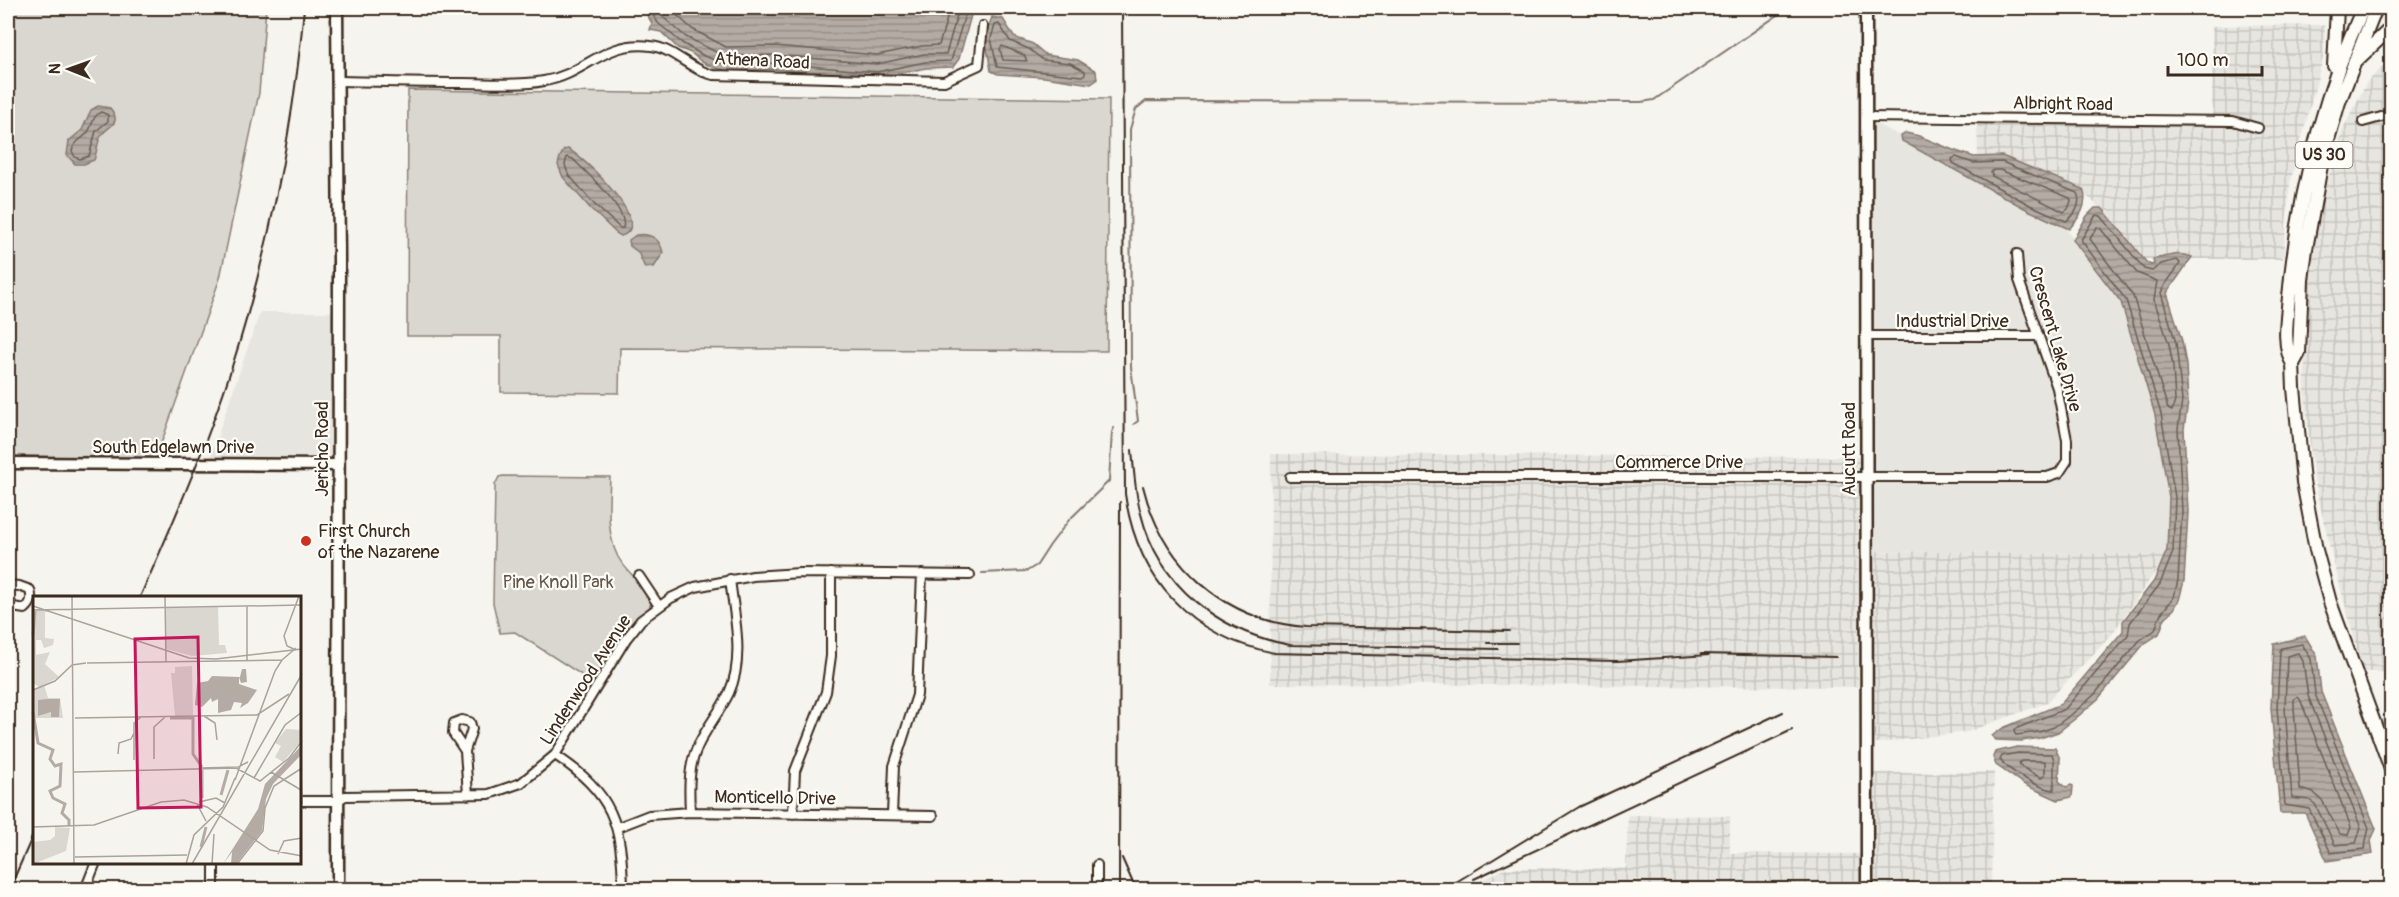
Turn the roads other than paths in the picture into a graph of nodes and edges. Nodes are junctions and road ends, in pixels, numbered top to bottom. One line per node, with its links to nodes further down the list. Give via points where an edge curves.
1 (337, 8): 10 (street, Jericho Road)
2 (1866, 8): 12 (street, Aucutt Road)
3 (2337, 8): 9 (main road)
4 (2363, 8): 9 (main road, US 30)
5 (2376, 8): 8 (main road, US 30)
6 (983, 26): 10 (street, Athena Road, via 979,65 944,81 712,75 660,48 641,45 612,50 564,77 530,83)
7 (2391, 27): 8 (main road)
8 (2353, 64): 18 (main road, US 30, via 2326,149 2311,216 2302,280 2299,353)
9 (2333, 79): 18 (main road, US 30, via 2308,169 2294,245 2287,325 2287,354)
10 (338, 81): 20 (street, Jericho Road)
11 (2391, 114): 13 (street)
12 (1866, 117): 14 (street, Albright Road, via 2234,122); 16 (street, Aucutt Road)
13 (2363, 122)
14 (2258, 128)
15 (2018, 254): 17 (street, Crescent Lake Drive, via 2019,280)
16 (1865, 336): 17 (street, Industrial Drive); 23 (street, Aucutt Road)
17 (2038, 336): 21 (street, Crescent Lake Drive, via 2057,388 2068,454)
18 (2293, 364): 34 (main road, US 30, via 2301,461 2316,550 2330,602)
19 (8, 463): 20 (street, South Edgelawn Drive)
20 (338, 465): 37 (street, Jericho Road)
21 (2064, 467): 23 (street, Commerce Drive, via 2047,477)
22 (1290, 477): 23 (street, Commerce Drive)
23 (1866, 477): 51 (street, Aucutt Road)
24 (831, 573): 25 (street, Lindenwood Avenue); 28 (street, Lindenwood Avenue); 39 (street, via 831,656 826,692 795,771)
25 (922, 574): 26 (street, Lindenwood Avenue); 40 (street, via 917,695 894,766)
26 (970, 575)
27 (639, 576): 31 (street)
28 (730, 579): 31 (street, Lindenwood Avenue, via 695,587); 38 (street, via 737,662 730,692 696,750 689,785)
29 (8, 585): 30 (street, via 30,590 32,596 25,609 13,607)
30 (8, 599)
31 (659, 606): 33 (street, Lindenwood Avenue, via 626,639)
32 (465, 751): 35 (street)
33 (555, 755): 35 (street, Lindenwood Avenue, via 521,783 500,792); 42 (street, via 594,787)
34 (2391, 772)
35 (468, 795): 37 (street, Lindenwood Avenue, via 345,796)
36 (302, 801): 37 (street, Lindenwood Avenue)
37 (337, 801): 48 (street, Jericho Road)
38 (690, 812): 39 (street, Monticello Drive); 42 (street, Monticello Drive, via 650,815)
39 (793, 814): 40 (street, Monticello Drive)
40 (892, 815): 41 (street, Monticello Drive)
41 (933, 816)
42 (618, 827): 49 (street)
43 (95, 864): 46 (street)
44 (214, 864): 47 (street)
45 (1097, 865): 50 (street)
46 (85, 890)
47 (214, 890)
48 (338, 890)
49 (623, 890)
50 (1097, 890)
51 (1867, 890)

